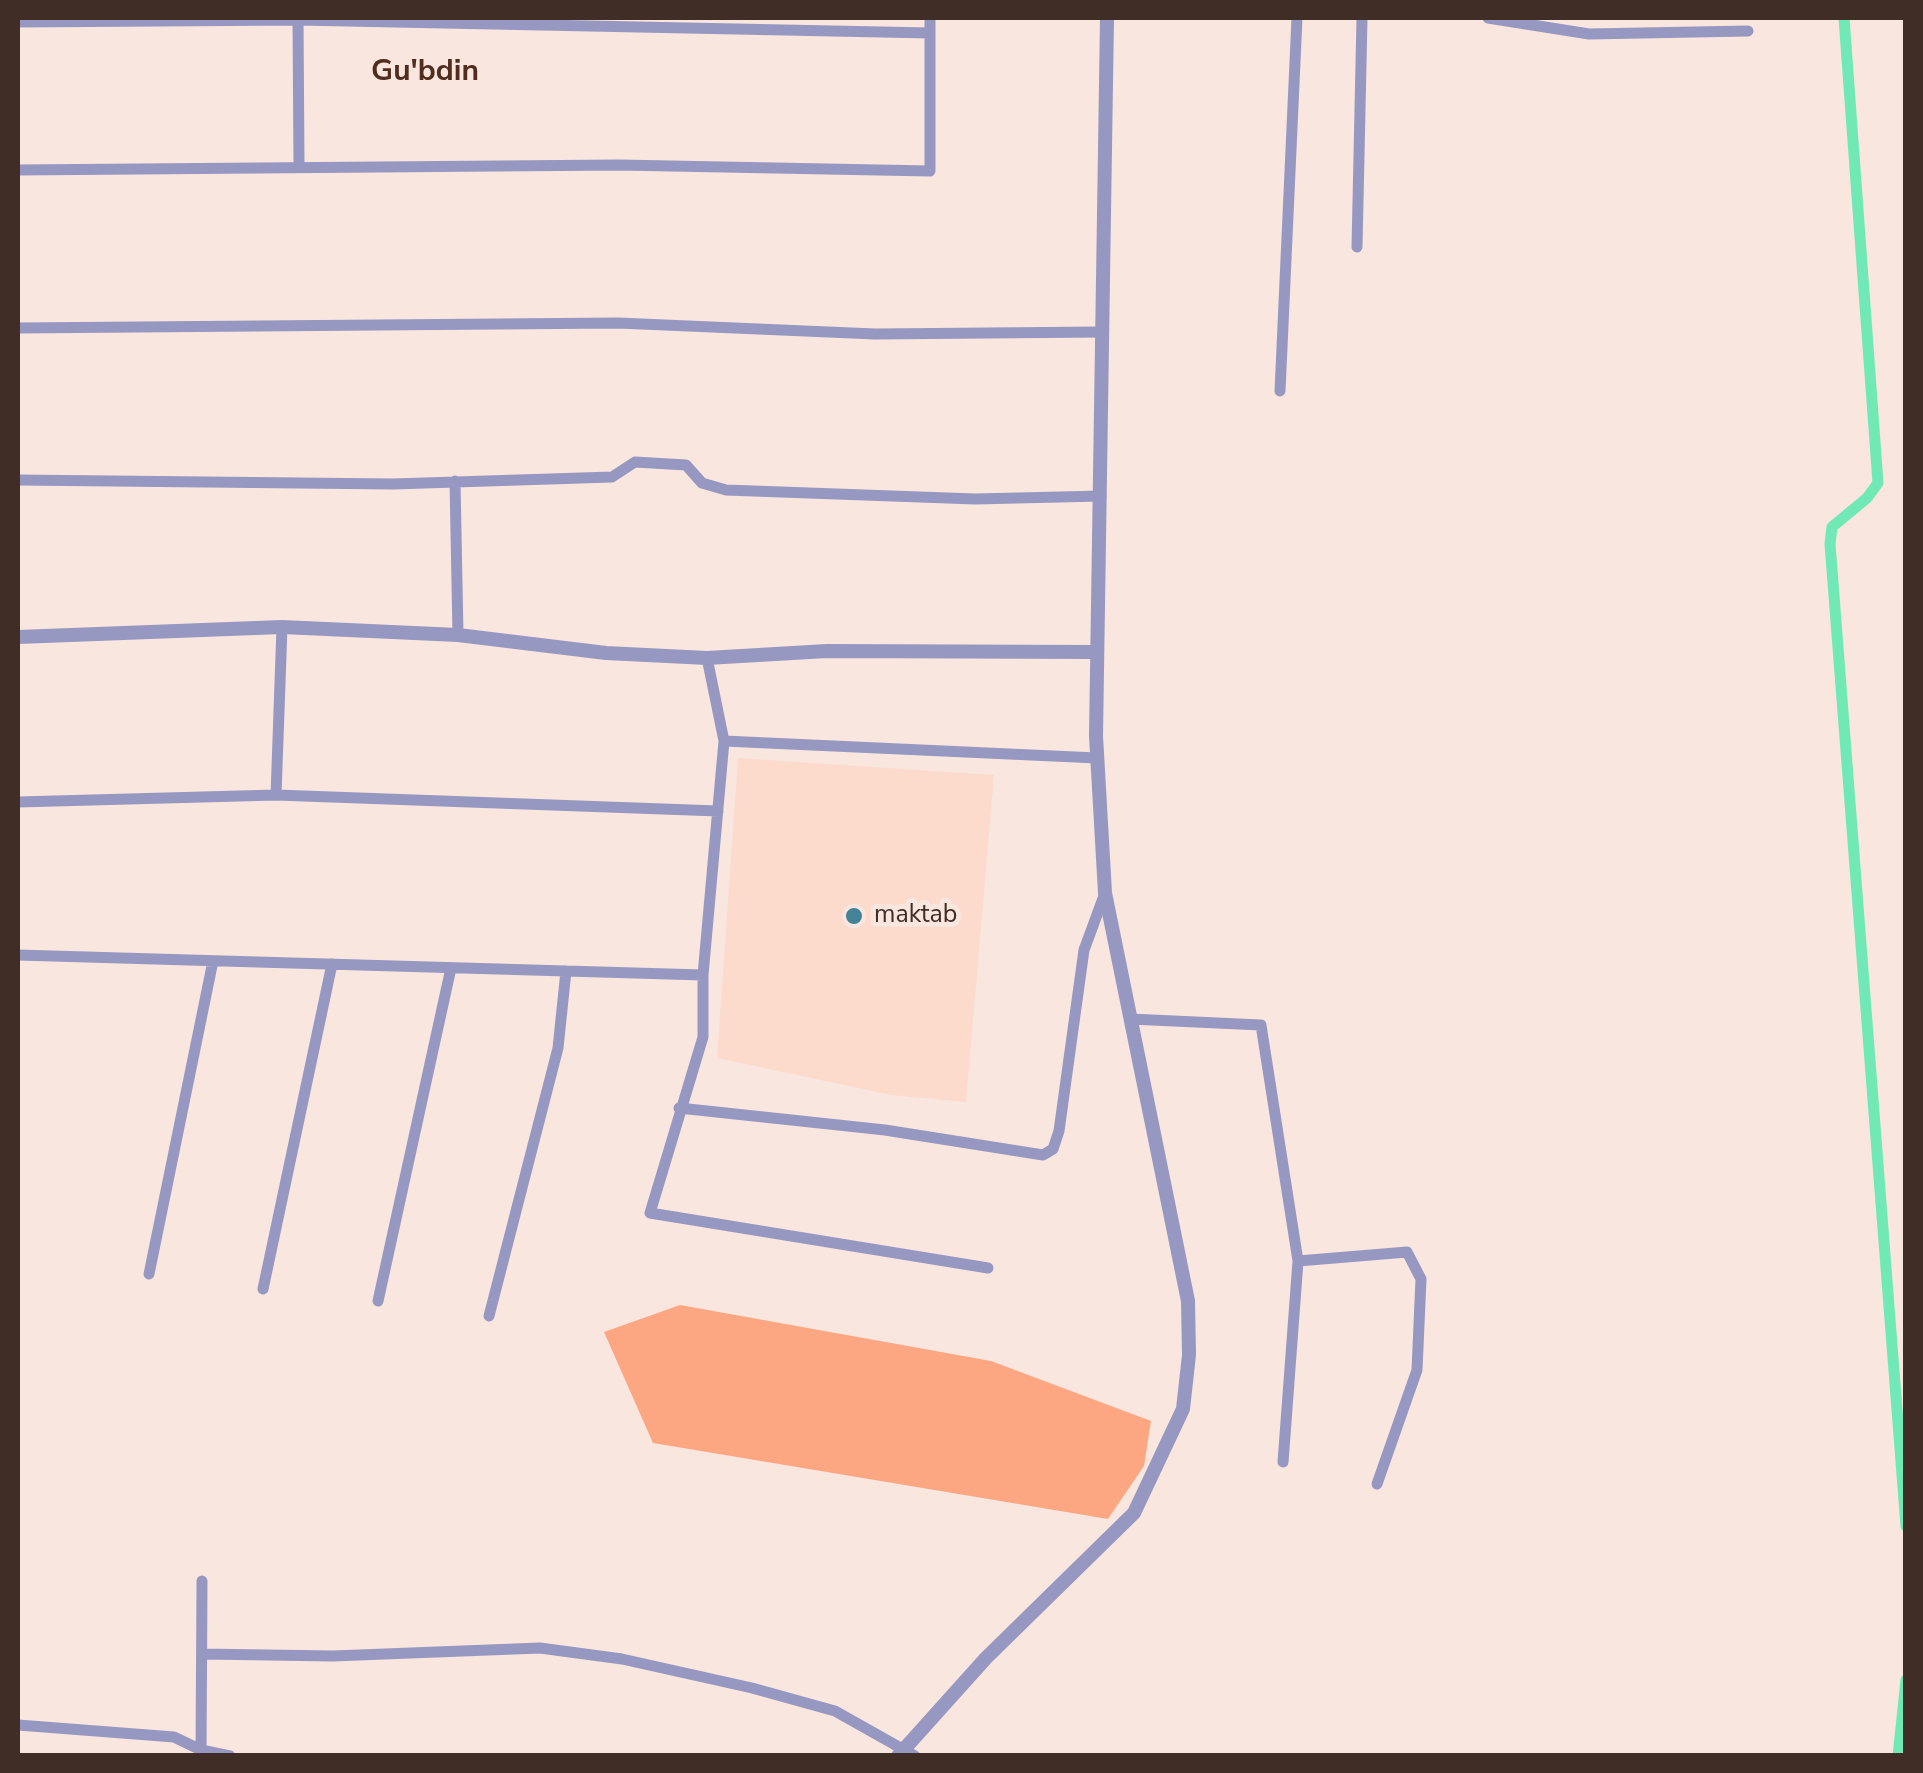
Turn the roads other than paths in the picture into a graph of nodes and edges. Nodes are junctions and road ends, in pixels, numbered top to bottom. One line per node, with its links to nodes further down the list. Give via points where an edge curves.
1 (930, 18): 10 (street)
2 (1107, 18): 16 (street)
3 (1296, 18): 17 (street)
4 (1362, 18): 14 (street)
5 (1488, 18): 11 (street)
6 (1588, 18): 11 (street)
7 (298, 19): 8 (street); 10 (street); 12 (street)
8 (18, 22)
9 (1748, 31): 11 (street)
10 (930, 33): 12 (street, via 930,171)
11 (1589, 34)
12 (299, 165): 13 (street)
13 (18, 170)
14 (1356, 247)
15 (18, 328): 16 (street, via 618,323 875,334)
16 (1101, 332): 20 (street)
17 (1280, 392)
18 (18, 480): 19 (street)
19 (455, 481): 20 (street, via 612,477 635,462 686,464 702,483 726,490); 22 (street)
20 (1101, 496): 24 (street)
21 (282, 627): 22 (street); 23 (street); 28 (street)
22 (458, 635): 25 (street)
23 (18, 637)
24 (1094, 652): 25 (street, via 826,651); 27 (street)
25 (707, 658): 26 (street)
26 (724, 742): 27 (street); 30 (street)
27 (1098, 758): 31 (street)
28 (276, 795): 29 (street); 30 (street)
29 (18, 802)
30 (718, 811): 37 (street)
31 (1105, 893): 38 (street); 39 (street, via 1084,950 1059,1132 1054,1149 1043,1155)
32 (18, 955): 33 (street)
33 (213, 961): 34 (street); 42 (street)
34 (332, 964): 35 (street); 43 (street)
35 (451, 968): 36 (street); 44 (street)
36 (566, 972): 37 (street); 45 (street, via 558,1048)
37 (704, 976): 39 (street, via 704,1037)
38 (1130, 1019): 40 (street, via 1261,1025); 52 (street, via 1188,1301 1183,1409 1134,1513 986,1658)
39 (679, 1108): 41 (street, via 650,1212)
40 (1298, 1261): 46 (street); 47 (street, via 1407,1252 1421,1278 1417,1370)
41 (988, 1268)
42 (150, 1274)
43 (263, 1288)
44 (378, 1301)
45 (489, 1316)
46 (1284, 1462)
47 (1376, 1484)
48 (202, 1581): 49 (street)
49 (202, 1654): 51 (street); 52 (street, via 540,1648 622,1660 834,1711)
50 (18, 1725): 51 (street, via 174,1737)
51 (201, 1753): 53 (street)
52 (906, 1753)
53 (230, 1756)

